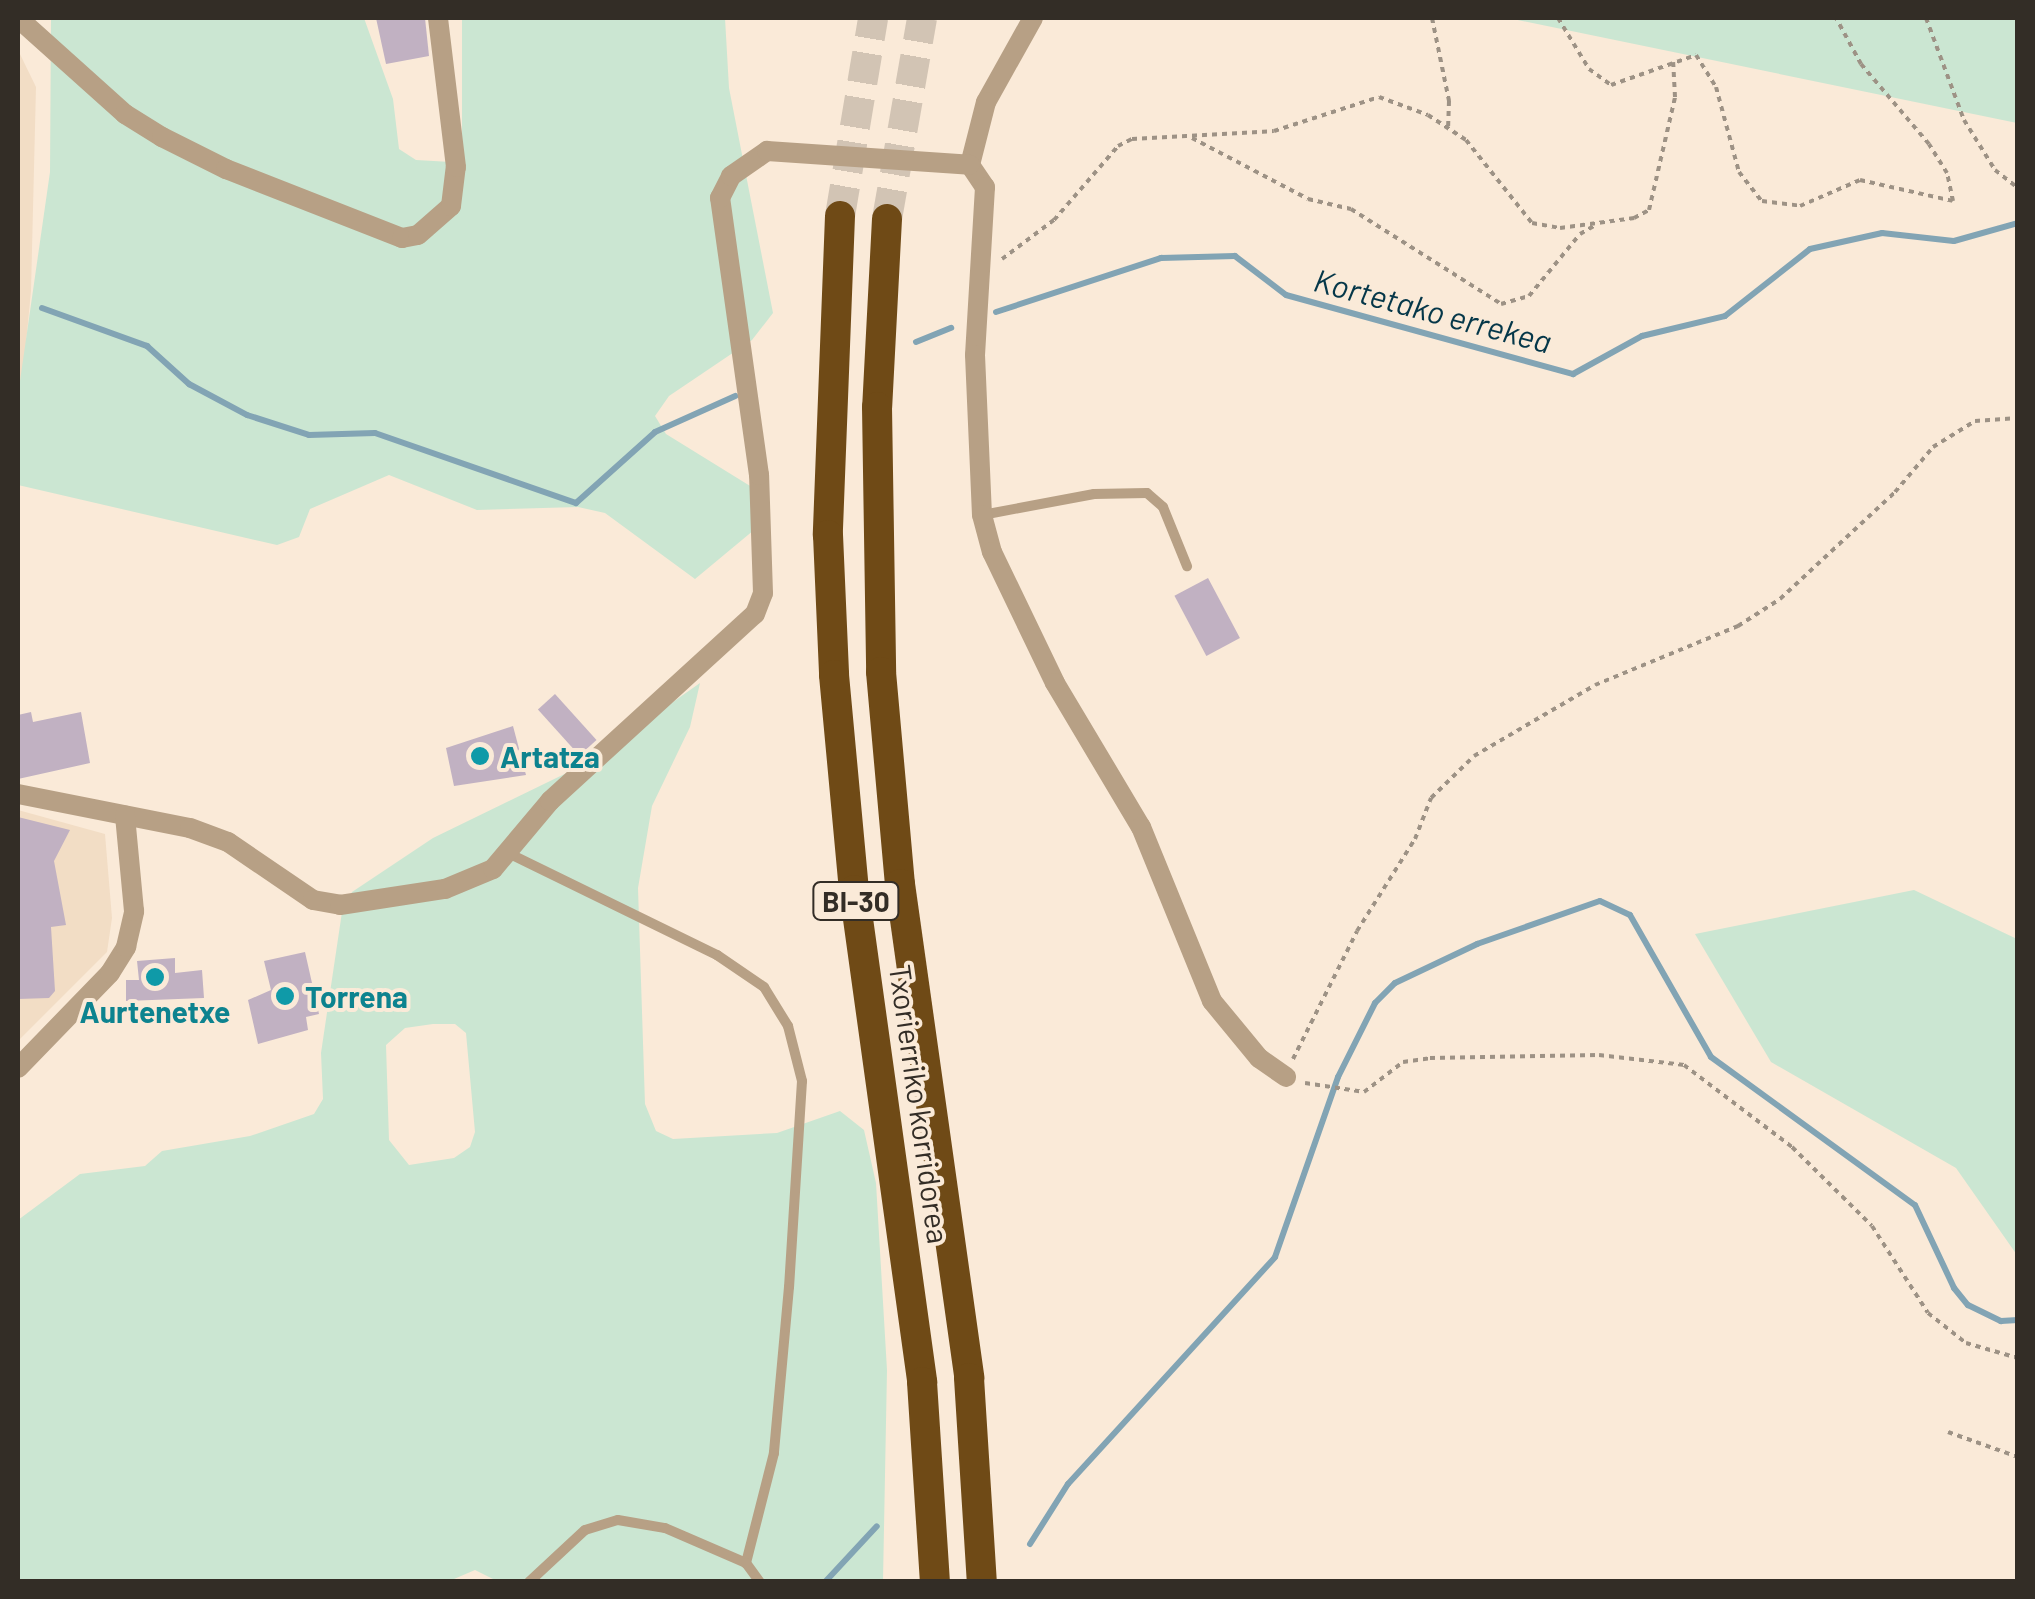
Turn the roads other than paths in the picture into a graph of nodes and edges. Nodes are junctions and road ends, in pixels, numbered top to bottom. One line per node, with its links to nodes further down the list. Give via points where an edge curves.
1 (18, 18): 2 (street, via 125,114 162,136 226,169 402,238 418,235 451,206 456,166)
2 (438, 18)
3 (1032, 18): 4 (street, via 986,102)
4 (970, 165): 7 (street, via 985,187 978,268); 11 (street, via 767,151 730,176 720,198 759,475 763,593 755,614 550,801)
5 (840, 216): 17 (highway, Txorierriko korridorea / BI-30, via 829,498 834,675 854,890 922,1382)
6 (887, 219): 18 (highway, Txorierriko korridorea / BI-30, via 877,408 881,672 900,884 969,1378)
7 (982, 515): 8 (lane, via 1094,494 1147,493 1163,507); 13 (street, via 1055,683 1141,827 1212,1001 1259,1058)
8 (1187, 566)
9 (18, 794): 10 (street)
10 (125, 816): 11 (street, via 228,842 314,900 340,904 473,880); 12 (street, via 134,911 126,947 110,973)
11 (508, 852): 14 (lane, via 718,956 764,987 788,1026 802,1081 790,1268 774,1453)
12 (18, 1068)
13 (1286, 1078)
14 (746, 1563): 15 (lane, via 665,1528 618,1520 585,1530); 16 (lane)
15 (529, 1582)
16 (760, 1582)
17 (935, 1582)
18 (982, 1582)

